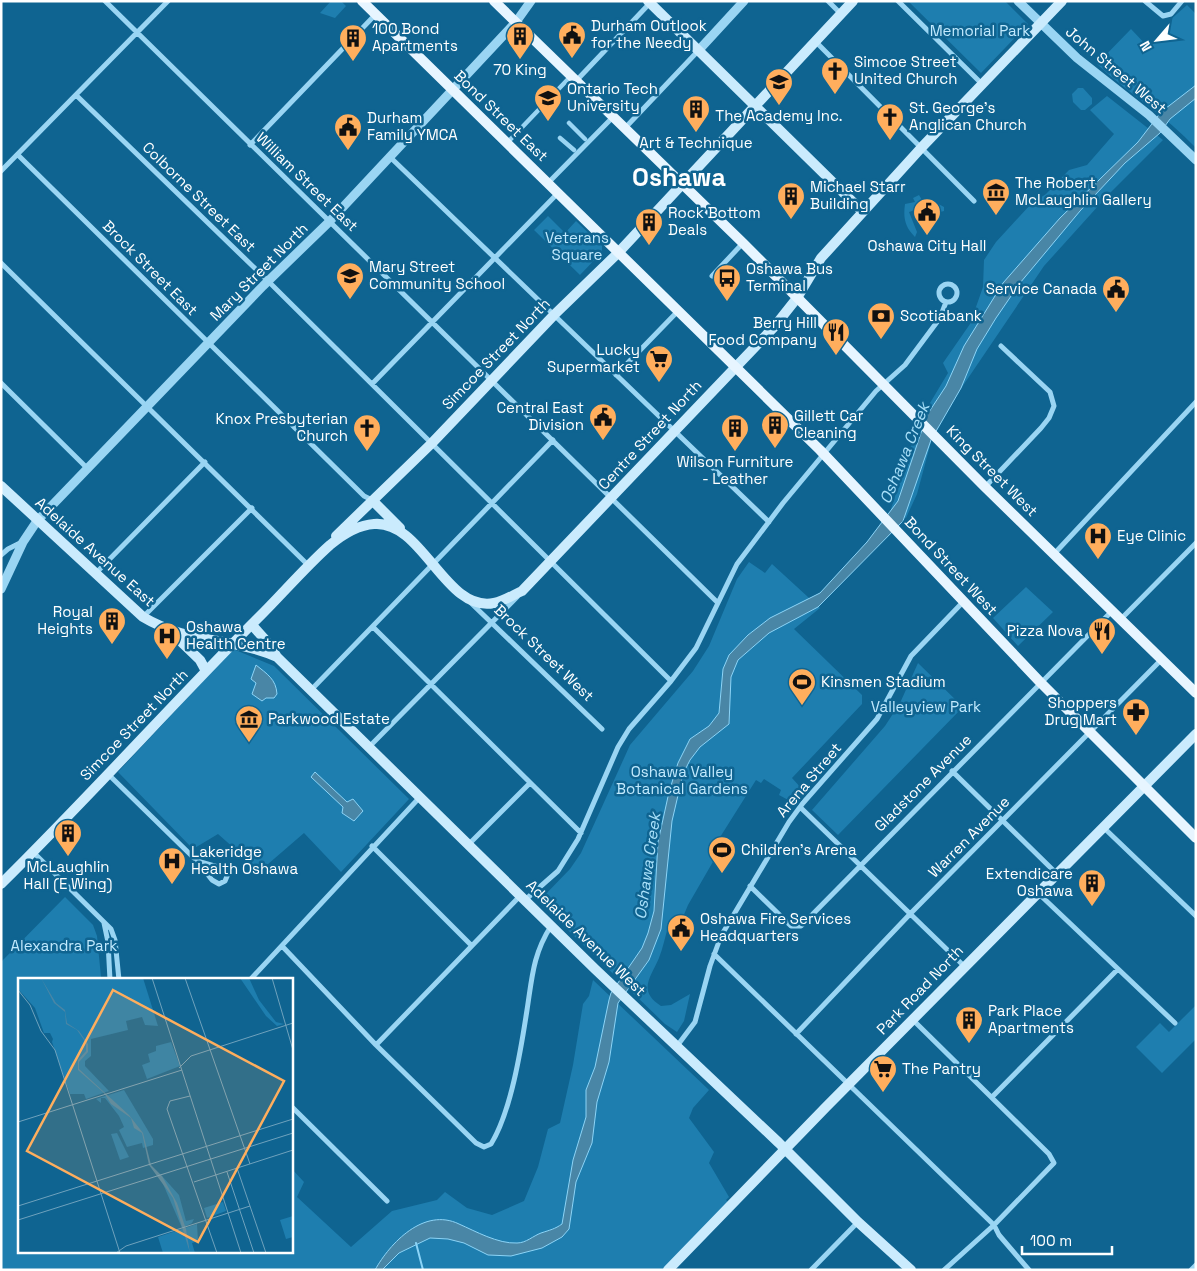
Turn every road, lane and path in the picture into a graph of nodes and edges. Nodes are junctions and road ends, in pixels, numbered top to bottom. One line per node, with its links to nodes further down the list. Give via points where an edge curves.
1 (105, 1): 19 (street, William Street East)
2 (168, 1): 19 (street)
3 (362, 1): 15 (main road, Bond Street East)
4 (494, 1): 17 (main road, King Street West)
5 (531, 1): 17 (street, Mary Street North)
6 (744, 1): 21 (street)
7 (828, 1): 16 (street)
8 (853, 1): 16 (main road, Simcoe Street North)
9 (898, 1): 23 (street)
10 (1018, 1): 18 (street, John Street West)
11 (1062, 1): 18 (main road, Centre Street North)
12 (1145, 1): 13 (street, via 1158,14 1167,16)
13 (1182, 1)
14 (650, 2): 21 (main road); 22 (street)
15 (376, 14): 24 (main road, Bond Street East); 33 (street)
16 (841, 14): 20 (main road, Simcoe Street North)
17 (516, 22): 22 (main road, King Street West); 24 (street, Mary Street North)
18 (1040, 22): 23 (main road, Centre Street North); 38 (street, John Street West, via 1097,75 1149,115)
19 (136, 32): 25 (street); 33 (street, William Street East)
20 (816, 42): 26 (main road, Simcoe Street North); 34 (street)
21 (698, 50): 26 (main road); 29 (street)
22 (573, 79): 27 (main road, King Street West); 32 (street)
23 (982, 84): 34 (main road, Centre Street North)
24 (452, 88): 32 (main road, Bond Street East); 37 (street, Mary Street North)
25 (77, 96): 36 (street); 51 (street, Colborne Street East)
26 (755, 106): 41 (main road, Simcoe Street North); 44 (main road)
27 (613, 117): 29 (main road, King Street West); 40 (street)
28 (569, 124): 31 (street)
29 (625, 128): 41 (main road, King Street West)
30 (560, 138): 35 (street)
31 (585, 139)
32 (507, 143): 40 (main road, Bond Street East)
33 (250, 145): 45 (street, William Street East)
34 (922, 147): 43 (street); 44 (main road, Centre Street North)
35 (574, 150)
36 (18, 155): 39 (street); 57 (street, Brock Street East)
37 (390, 157): 45 (street, Mary Street North); 48 (street)
38 (1196, 160)
39 (1, 171)
40 (548, 183): 42 (main road, Bond Street East)
41 (682, 185): 46 (main road, King Street West); 47 (main road, Simcoe Street North)
42 (558, 193): 47 (main road, Bond Street East); 48 (street)
43 (974, 200)
44 (862, 211): 52 (main road, Centre Street North, via 820,258)
45 (329, 222): 51 (street, Mary Street North); 56 (street, William Street East)
46 (743, 243): 50 (street); 52 (main road, King Street West)
47 (618, 253): 54 (main road, Bond Street West); 55 (main road, Simcoe Street North)
48 (494, 259): 55 (street); 56 (street)
49 (1, 263): 66 (street)
50 (712, 276)
51 (268, 281): 57 (street, Mary Street North); 63 (street, Colborne Street East)
52 (797, 298): 59 (main road, Centre Street North, via 774,327); 64 (main road, King Street West)
53 (946, 302): 64 (street, via 940,318 905,365)
54 (679, 311): 59 (main road, Bond Street West); 60 (street)
55 (554, 315): 60 (street); 61 (main road, Simcoe Street North)
56 (431, 321): 61 (street, William Street East); 63 (street)
57 (208, 343): 66 (street, Mary Street North); 76 (street, Brock Street East, via 364,496)
58 (1001, 346): 74 (street, via 1050,392 1054,406 1041,428)
59 (735, 366): 67 (main road, Centre Street North); 70 (main road, Bond Street West)
60 (616, 374): 67 (street)
61 (492, 380): 68 (street, William Street East); 69 (main road, Simcoe Street North)
62 (1, 383): 72 (street)
63 (372, 384): 69 (street, Colborne Street East)
64 (883, 385): 70 (street); 74 (main road, King Street West)
65 (1196, 402): 86 (street)
66 (148, 406): 71 (street); 72 (street, Mary Street North)
67 (674, 430): 75 (main road, Centre Street North); 80 (street)
68 (553, 440): 75 (street, William Street East); 77 (street)
69 (432, 443): 76 (main road, Simcoe Street North); 77 (street, Colborne Street East)
70 (825, 455): 80 (street); 96 (main road, Bond Street West)
71 (205, 462): 78 (street); 91 (street)
72 (86, 468): 79 (street, Mary Street North)
73 (1, 486): 79 (main road, Adelaide Avenue East)
74 (985, 487): 86 (main road, King Street West)
75 (612, 497): 88 (main road, Centre Street North); 95 (street, William Street East)
76 (373, 501): 82 (main road); 85 (main road, Simcoe Street North, via 338,533)
77 (493, 504): 88 (street, Colborne Street East); 89 (street)
78 (252, 508): 90 (street); 99 (street)
79 (37, 521): 83 (street, Mary Street North); 91 (main road, Adelaide Avenue East)
80 (769, 522): 95 (street, via 736,564)
81 (372, 524): 82 (main road, Brock Street West, via 393,527); 85 (main road, Simcoe Street North, via 355,528)
82 (411, 540): 89 (main road, Brock Street West)
83 (23, 542): 87 (street, Mary Street North); 92 (street, Mary Street North)
84 (1196, 543): 100 (street)
85 (331, 544): 90 (main road, Simcoe Street North)
86 (1054, 554): 98 (main road, King Street West)
87 (1, 555)
88 (551, 561): 93 (main road, Centre Street North); 109 (street, Colborne Street East)
89 (433, 565): 94 (main road, Brock Street West); 103 (street)
90 (310, 566): 102 (main road, Simcoe Street North)
91 (95, 574): 99 (main road, Adelaide Avenue East)
92 (1, 589)
93 (522, 591): 97 (main road, Centre Street North); 101 (street, Centre Street North)
94 (465, 597): 97 (main road, Brock Street West, via 481,603); 101 (street, Brock Street West)
95 (717, 602): 109 (street, via 696,648)
96 (963, 602): 110 (main road, Bond Street West); 123 (street, Arena Street, via 911,656 877,719)
97 (493, 603)
98 (1112, 611): 100 (main road, King Street West); 110 (street, Gladstone Avenue)
99 (143, 617): 104 (main road, Adelaide Avenue East)
100 (1120, 620): 107 (main road, King Street West)
101 (491, 624): 111 (street, Centre Street North); 114 (street, Brock Street West)
102 (252, 625): 105 (main road, Simcoe Street North); 106 (main road)
103 (372, 627): 111 (street); 112 (street)
104 (170, 632): 105 (main road, Adelaide Avenue East); 108 (main road, via 200,660)
105 (232, 644): 106 (main road, Adelaide Avenue West); 108 (main road, Simcoe Street North)
106 (277, 657): 112 (main road, Adelaide Avenue West)
107 (1161, 660): 113 (main road, King Street West); 115 (street, Warren Avenue)
108 (206, 671): 119 (main road, Simcoe Street North)
109 (671, 681): 126 (street, via 640,715 618,747)
110 (1040, 682): 115 (main road, Bond Street West); 118 (street, Gladstone Avenue)
111 (430, 685): 117 (street, Centre Street North); 120 (street)
112 (311, 690): 117 (main road, Adelaide Avenue West)
113 (1196, 693)
114 (602, 729)
115 (1089, 732): 121 (main road, Bond Street West); 124 (street, Warren Avenue)
116 (1196, 734): 121 (main road, Park Road North)
117 (368, 748): 122 (main road, Adelaide Avenue West)
118 (952, 771): 124 (street); 132 (street, Gladstone Avenue)
119 (108, 774): 130 (main road, Simcoe Street North); 131 (street)
120 (529, 784): 126 (street); 128 (street)
121 (1144, 787): 125 (main road, Park Road North); 127 (main road, Bond Street West)
122 (420, 798): 128 (main road, Adelaide Avenue West); 129 (street)
123 (800, 807): 132 (street); 135 (street, Arena Street)
124 (1002, 820): 133 (street); 138 (street, Warren Avenue)
125 (1103, 827): 133 (main road, Park Road North); 139 (street)
126 (581, 833): 137 (street, via 558,871)
127 (1196, 838)
128 (468, 844): 137 (main road, Adelaide Avenue West)
129 (372, 846): 142 (street); 143 (street)
130 (33, 852): 134 (main road, Simcoe Street North); 140 (street)
131 (197, 861): 131 (street, via 212,880 219,884 225,881 228,874 225,869)
132 (860, 864): 135 (street, Gladstone Avenue, via 804,923 796,927 791,926); 138 (street)
133 (1056, 873): 136 (main road, Park Road North)
134 (1, 884)
135 (750, 886): 144 (street, Arena Street)
136 (1038, 892): 145 (main road, Park Road North); 146 (street)
137 (522, 898): 141 (main road, Adelaide Avenue West); 142 (street)
138 (911, 913): 145 (street); 152 (street, Warren Avenue)
139 (1196, 916)
140 (104, 922): 147 (street); 148 (street, via 111,929 114,940)
141 (551, 926): 153 (street, via 534,958 522,1043 501,1124 491,1144 484,1147 476,1143); 154 (main road, Adelaide Avenue West)
142 (471, 945): 153 (street)
143 (282, 946): 149 (street); 153 (street)
144 (714, 954): 152 (street); 154 (street, Arena Street, via 695,1022)
145 (964, 966): 150 (main road, Park Road North)
146 (1118, 969): 151 (street); 156 (street)
147 (110, 978)
148 (119, 978)
149 (252, 978)
150 (912, 1019): 155 (main road, Park Road North); 156 (street)
151 (1175, 1024)
152 (796, 1034): 155 (street)
153 (376, 1045)
154 (677, 1046): 158 (main road, Adelaide Avenue West)
155 (848, 1085): 158 (main road, Park Road North); 161 (street)
156 (992, 1096): 161 (street, via 1053,1158 1052,1166)
157 (292, 1107): 159 (street)
158 (785, 1149): 160 (main road, Adelaide Avenue West); 162 (main road, Park Road North)
159 (386, 1201)
160 (858, 1222): 163 (street); 164 (main road, Adelaide Avenue West)
161 (994, 1224): 165 (street); 166 (street, via 999,1235)
162 (668, 1270)
163 (810, 1270)
164 (911, 1270)
165 (944, 1270)
166 (1029, 1270)

